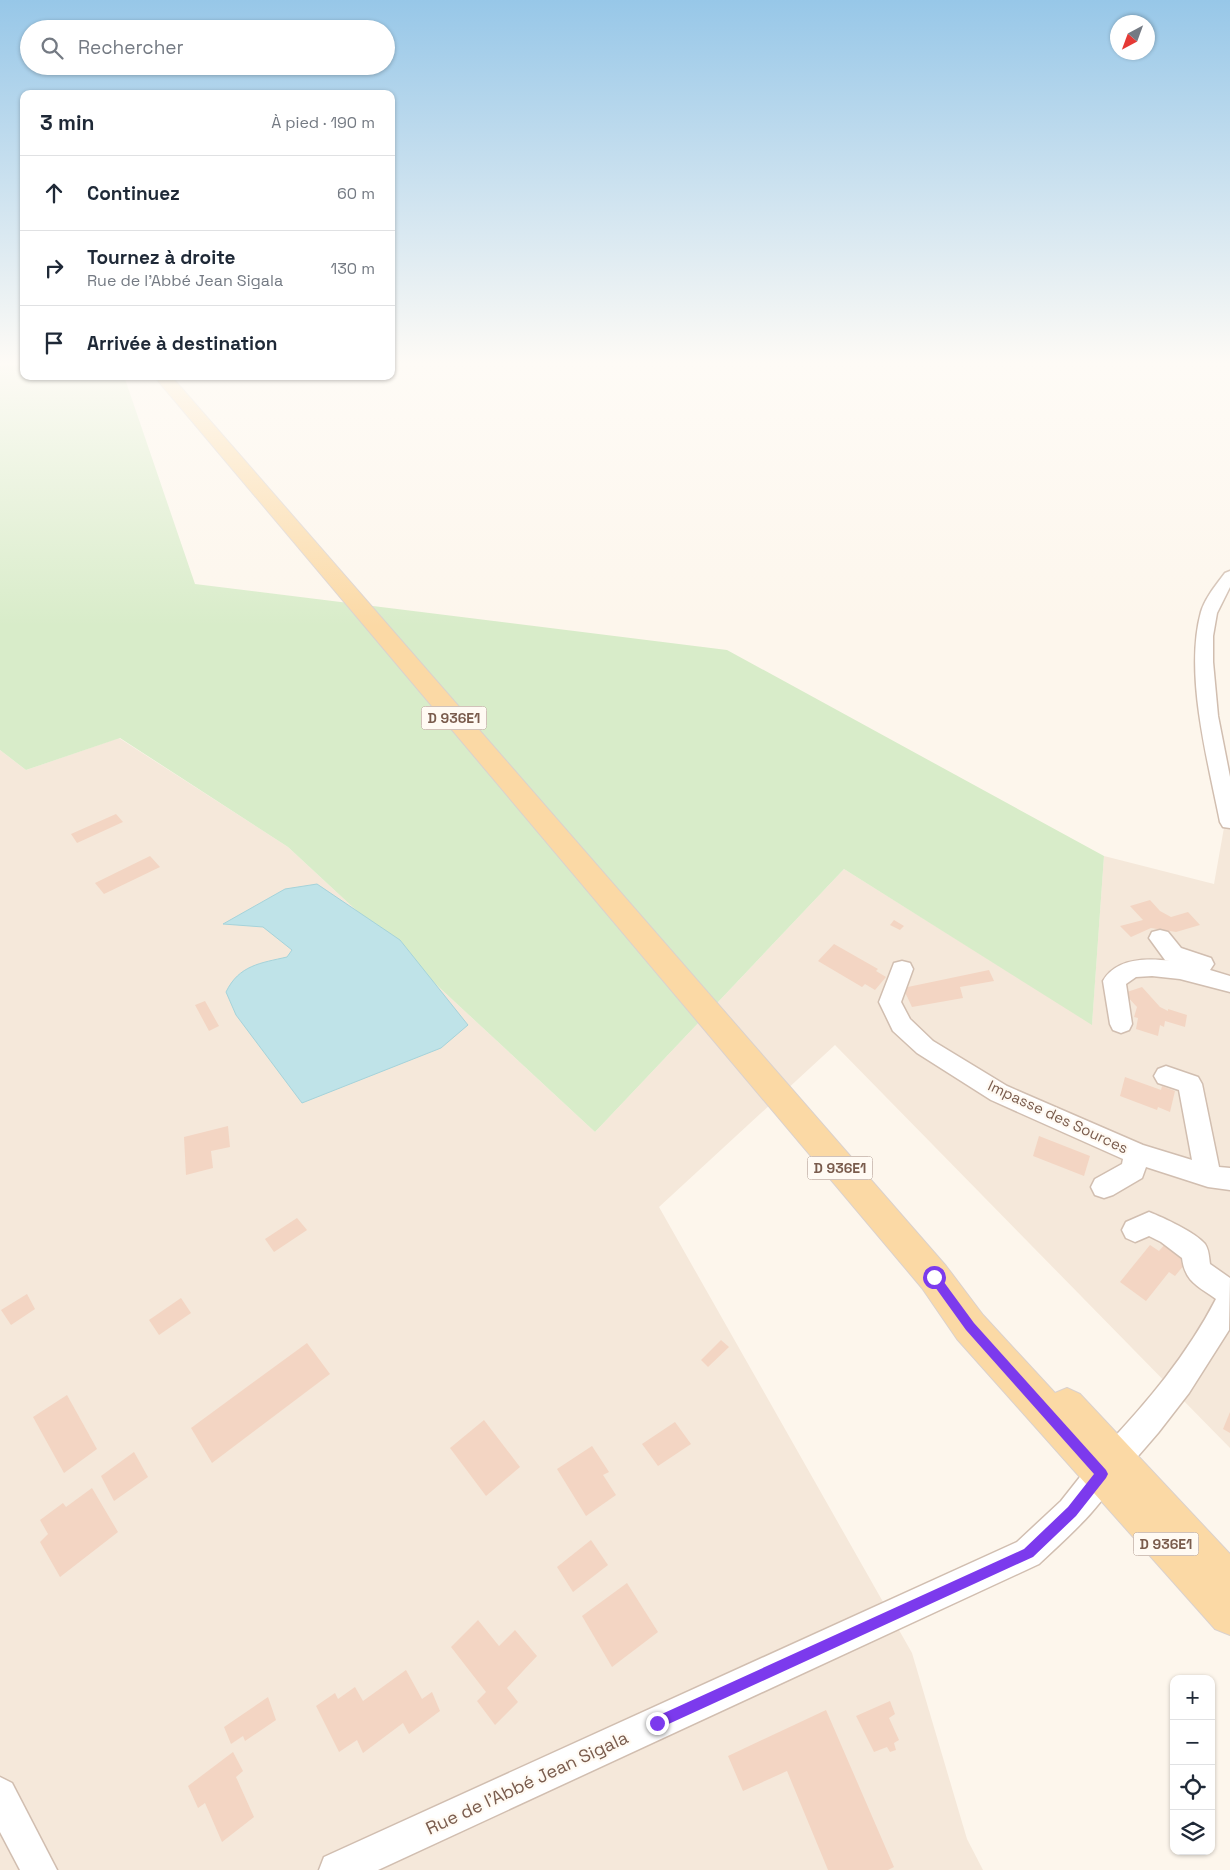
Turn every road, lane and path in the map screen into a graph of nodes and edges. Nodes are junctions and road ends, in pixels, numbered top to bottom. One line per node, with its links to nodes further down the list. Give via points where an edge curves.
1 (227, 452): 18 (main road, D 936E1, via 934,1277 970,1327)
2 (1230, 576): 3 (street, via 1210,610 1204,636 1204,666)
3 (1225, 777): 4 (street)
4 (1230, 822)
5 (1160, 938): 7 (street, via 1173,954)
6 (902, 969): 11 (street, Impasse des Sources, via 890,1002 901,1025 925,1047 1000,1094)
7 (1230, 972)
8 (1230, 984): 9 (street, via 1188,972 1156,968 1131,970 1114,981)
9 (1121, 1024)
10 (1166, 1076): 12 (street, via 1190,1084)
11 (1137, 1154): 12 (street, Impasse des Sources); 13 (street, via 1132,1170)
12 (1219, 1177)
13 (1104, 1187)
14 (1135, 1230): 15 (street, via 1149,1224 1170,1234 1195,1252 1197,1270)
15 (1230, 1294)
16 (1230, 1298): 17 (street, Rue de l'Abbé Jean Sigala)
17 (1223, 1326): 18 (street, Rue de l'Abbé Jean Sigala, via 1151,1421)
18 (1108, 1467): 19 (main road, D 936E1); 20 (main road, D 936E1); 23 (street, Rue de l'Abbé Jean Sigala, via 1072,1512 1028,1553)
19 (1230, 1584)
20 (1230, 1614)
21 (0, 1795): 22 (street)
22 (39, 1870)
23 (337, 1870)

